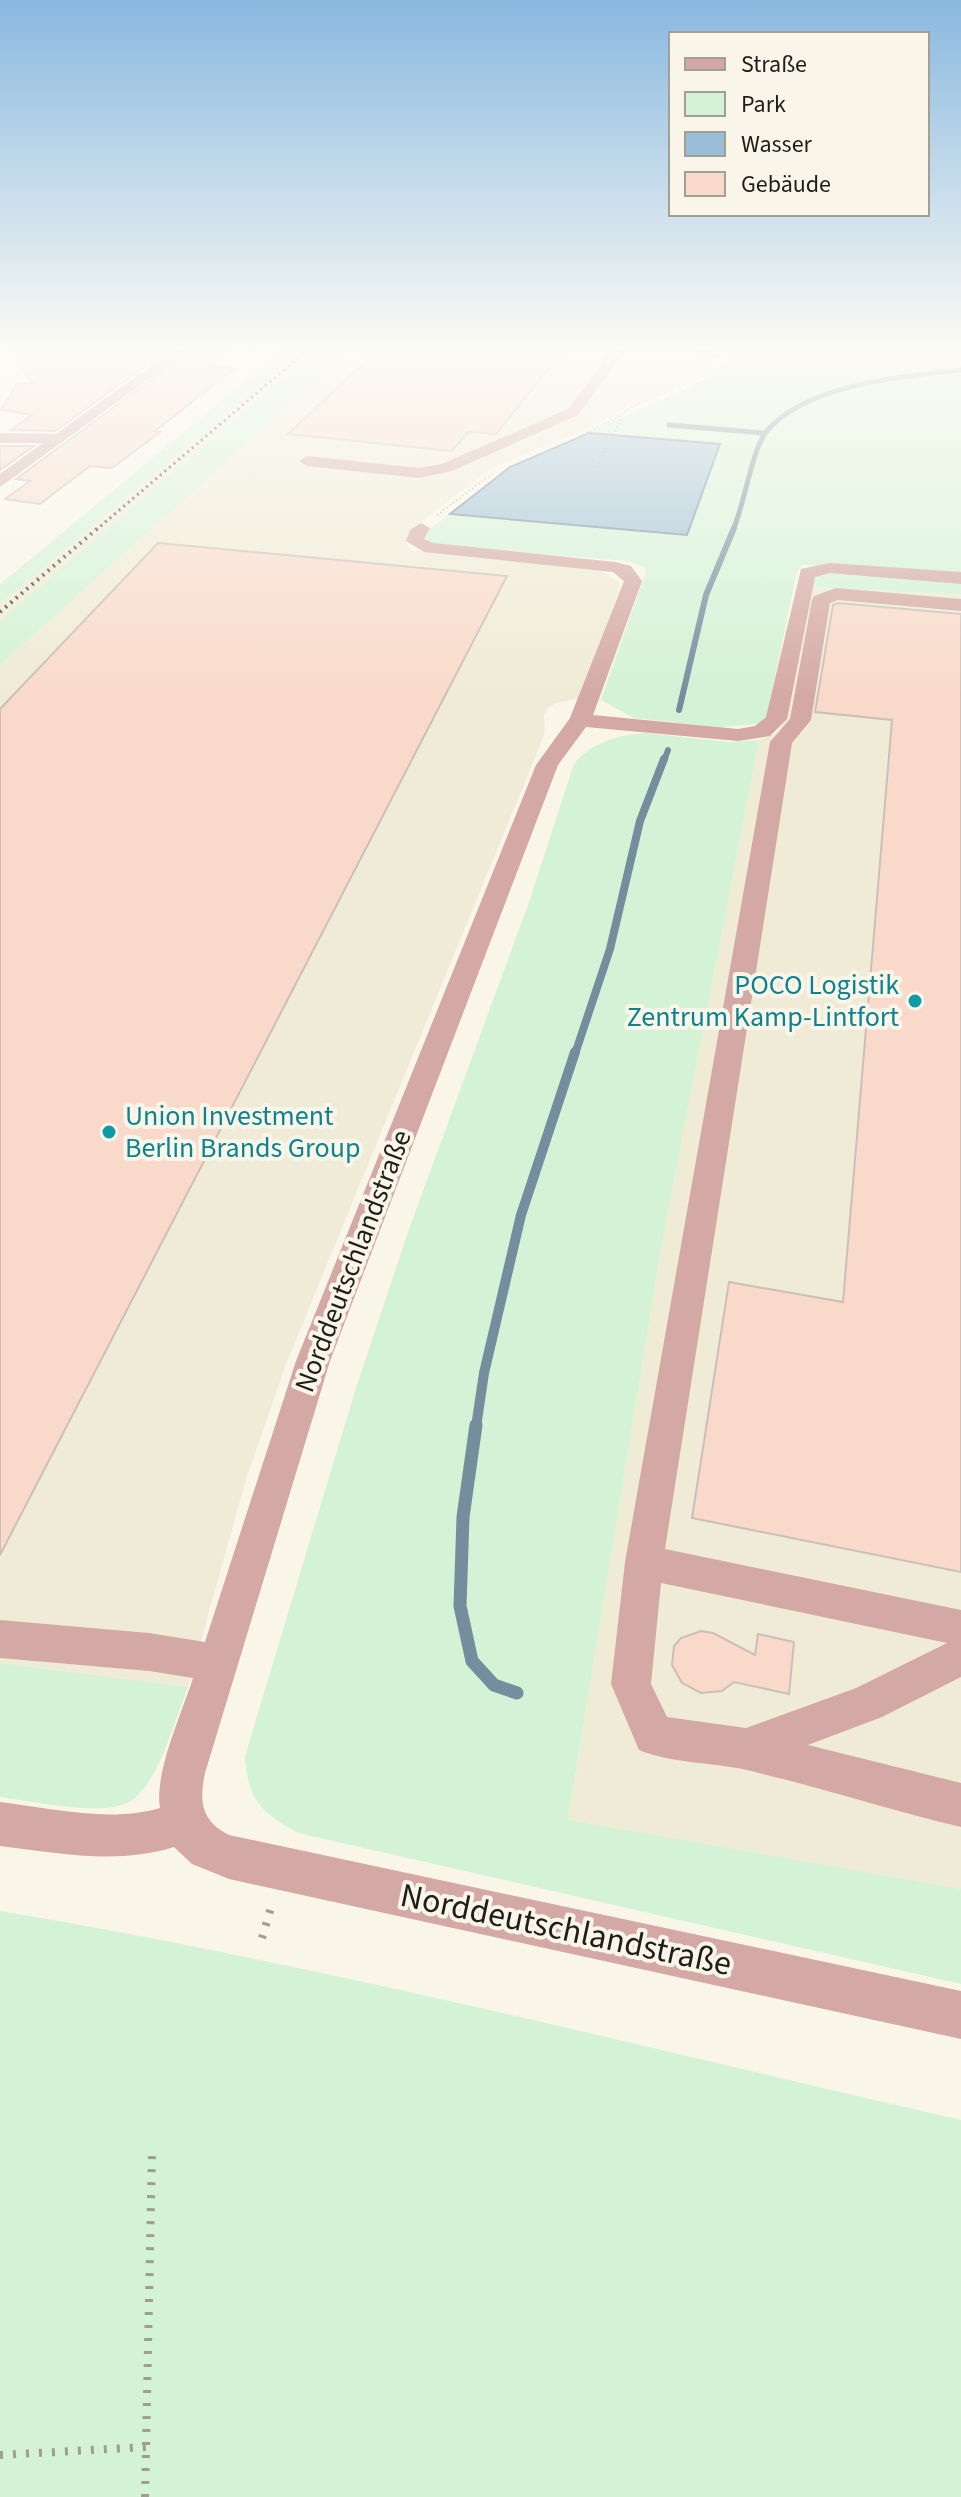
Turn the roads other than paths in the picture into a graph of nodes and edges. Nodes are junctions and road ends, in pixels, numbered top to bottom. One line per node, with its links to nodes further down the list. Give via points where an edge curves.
1 (25, 464): 4 (street)
2 (331, 464): 3 (street, via 419,473)
3 (456, 464)
4 (0, 482)
5 (421, 528): 8 (street, Norddeutschlandstraße, via 415,541 430,548 615,567 631,575)
6 (961, 578): 8 (street, via 830,568 807,573 776,719 762,731 730,735)
7 (961, 605): 9 (street, via 853,594 821,600 800,720 781,742)
8 (580, 720): 13 (street, Norddeutschlandstraße, via 547,765 313,1361)
9 (644, 1562): 10 (street); 14 (street, via 631,1684 654,1736)
10 (961, 1628)
11 (0, 1639): 13 (street)
12 (961, 1657): 14 (street, via 867,1703)
13 (218, 1663): 16 (street, Norddeutschlandstraße, via 179,1795)
14 (746, 1749): 15 (street)
15 (961, 1805)
16 (184, 1822): 17 (street, via 145,1834 99,1836); 18 (street, Norddeutschlandstraße, via 193,1839 229,1857)
17 (0, 1824)
18 (961, 2015)

